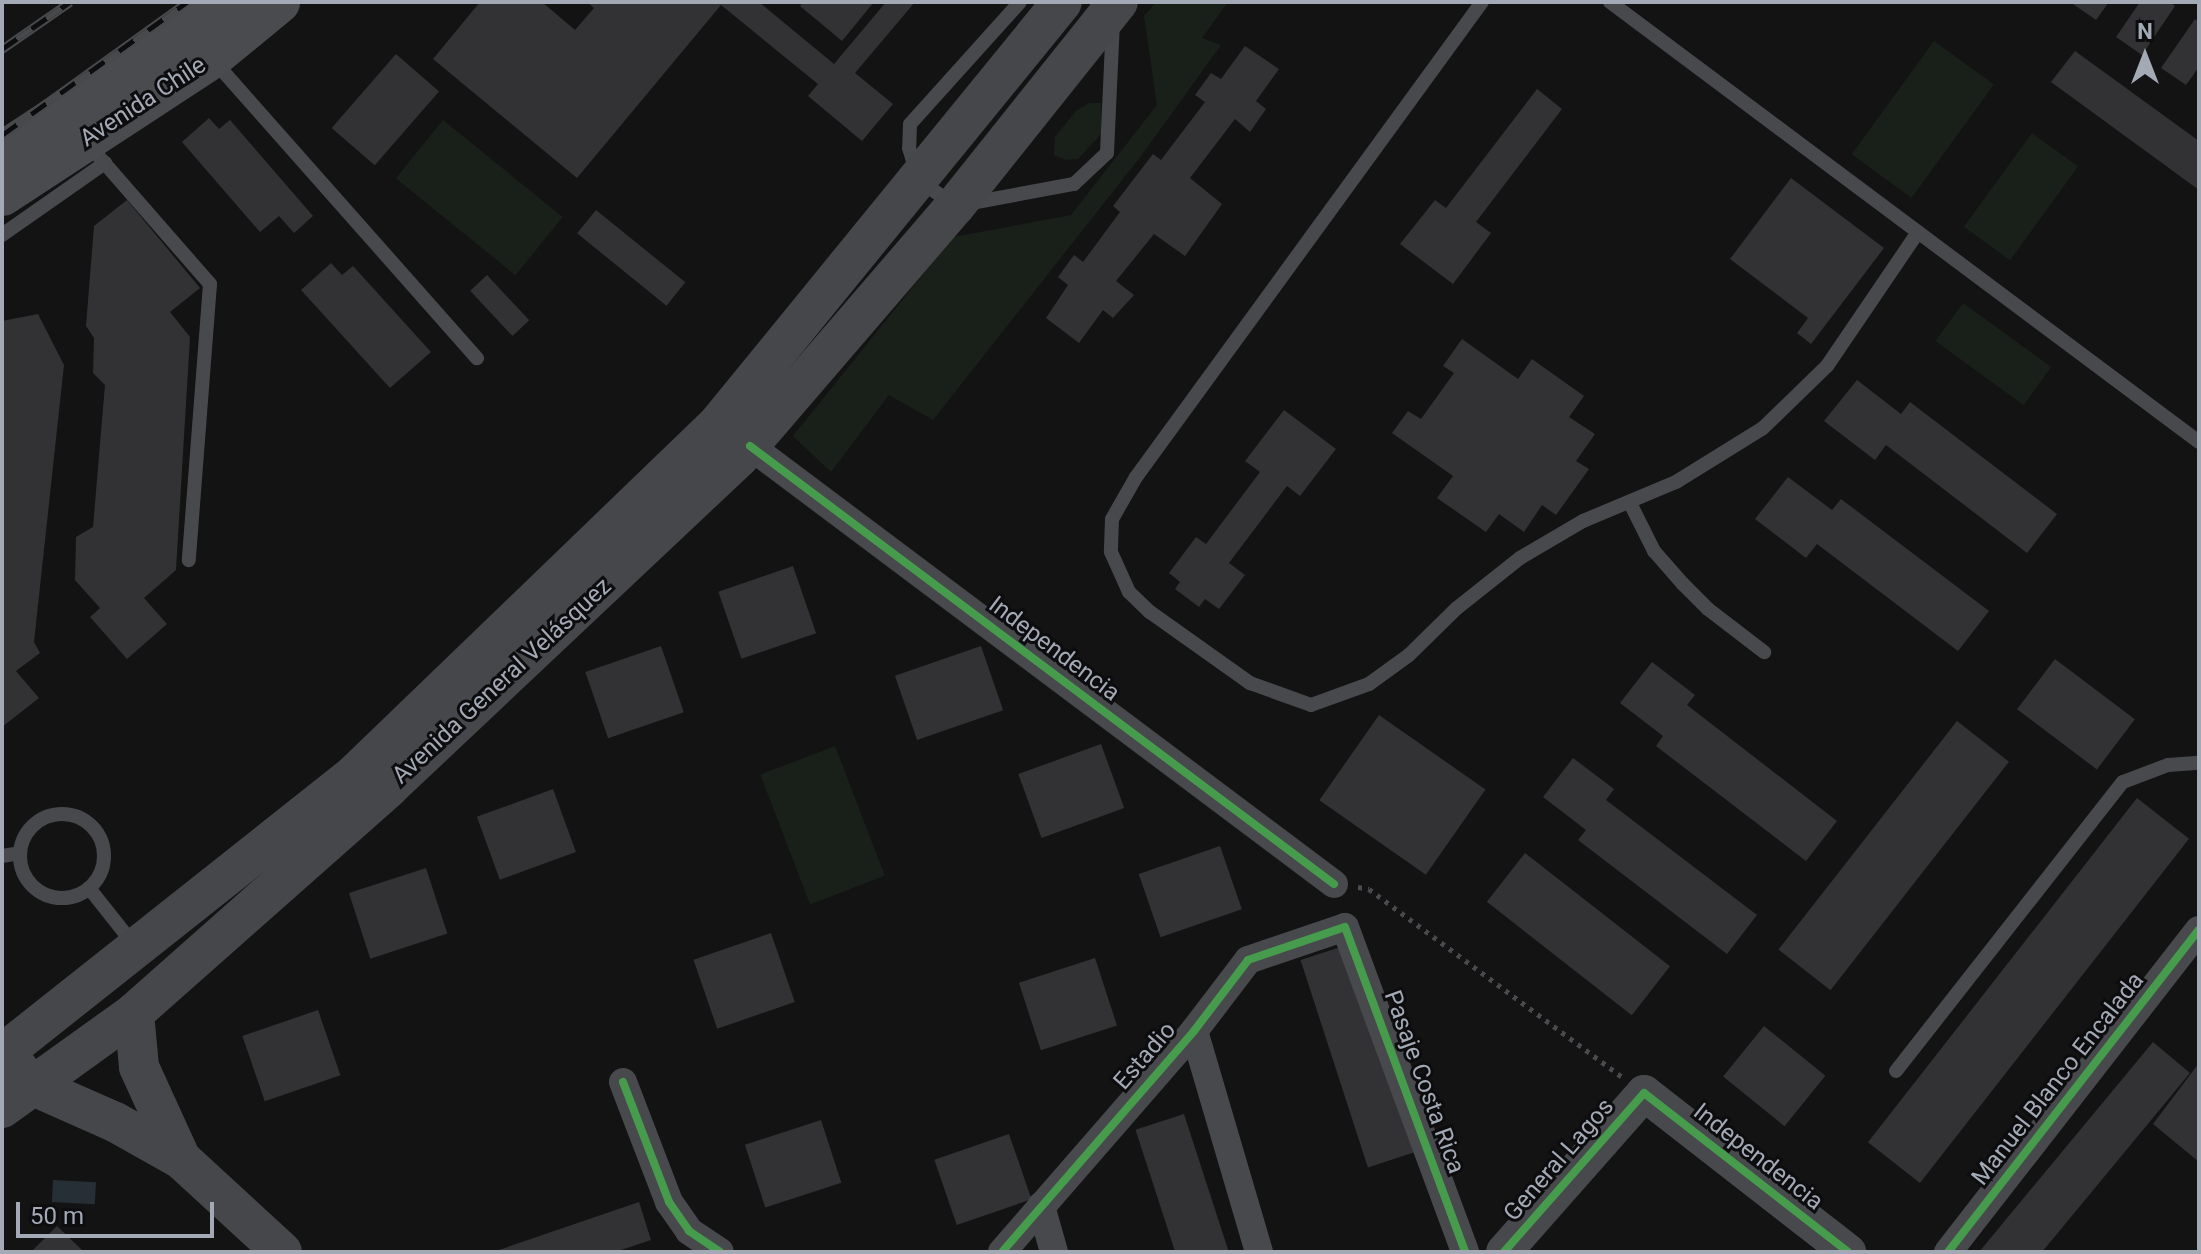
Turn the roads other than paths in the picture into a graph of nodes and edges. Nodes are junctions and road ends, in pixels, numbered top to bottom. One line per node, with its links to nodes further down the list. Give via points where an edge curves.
1 (223, 2): 10 (main road, Avenida Chile, via 185,34)
2 (278, 2): 8 (main road, Avenida Chile)
3 (1020, 2): 11 (lane, via 910,124 909,148)
4 (1062, 2): 11 (main road, Avenida General Velásquez)
5 (1482, 2): 19 (lane, via 1136,477 1112,519 1111,552 1122,581 1150,612 1250,683 1311,705 1350,693 1390,671 1520,558 1583,521)
6 (1610, 2): 14 (lane)
7 (1114, 4): 13 (main road, Avenida General Velásquez); 13 (lane, via 1107,153 1074,184)
8 (211, 57): 9 (main road, Avenida Chile); 16 (lane)
9 (95, 152): 12 (main road, Avenida Chile); 15 (lane); 20 (lane, via 210,284)
10 (2, 154)
11 (919, 180): 13 (lane); 29 (main road, Avenida General Velásquez, via 718,424 355,774)
12 (2, 194)
13 (955, 206): 18 (main road, Avenida General Velásquez)
14 (1918, 232): 17 (lane); 19 (lane, via 1848,339 1805,392 1711,462)
15 (2, 235)
16 (477, 358)
17 (2199, 442)
18 (750, 446): 25 (street, Independencia); 30 (main road, Avenida General Velásquez, via 389,787)
19 (1630, 503): 21 (lane, via 1654,551 1683,584)
20 (189, 560)
21 (1764, 652)
22 (2199, 763): 33 (lane, via 2168,765 2123,782)
23 (20, 853): 24 (lane); 26 (lane, via 27,880 37,890 64,898); 26 (lane, via 31,827 42,819 55,814 81,818 93,827 104,851 104,865)
24 (2, 856)
25 (1334, 884)
26 (89, 888): 29 (lane)
27 (1345, 927): 31 (street, Estadio, via 1248,960); 44 (street, Pasaje Costa Rica)
28 (2199, 930): 47 (street, Manuel Blanco Encalada)
29 (138, 949): 32 (main road, Avenida General Velásquez)
30 (134, 1013): 36 (main road, Avenida General Velásquez); 37 (main road, via 139,1067)
31 (1194, 1031): 38 (street, Estadio); 43 (street)
32 (3, 1052): 36 (main road)
33 (1896, 1071)
34 (623, 1082): 40 (street, via 669,1202 689,1231)
35 (1644, 1093): 45 (street, General Lagos); 46 (street, Independencia)
36 (16, 1096): 37 (main road, via 115,1122)
37 (181, 1159): 39 (main road)
38 (1041, 1206): 41 (street, Estadio); 42 (street)
39 (282, 1252)
40 (720, 1252)
41 (1002, 1252)
42 (1054, 1252)
43 (1259, 1252)
44 (1465, 1252)
45 (1504, 1252)
46 (1848, 1252)
47 (1948, 1252)

